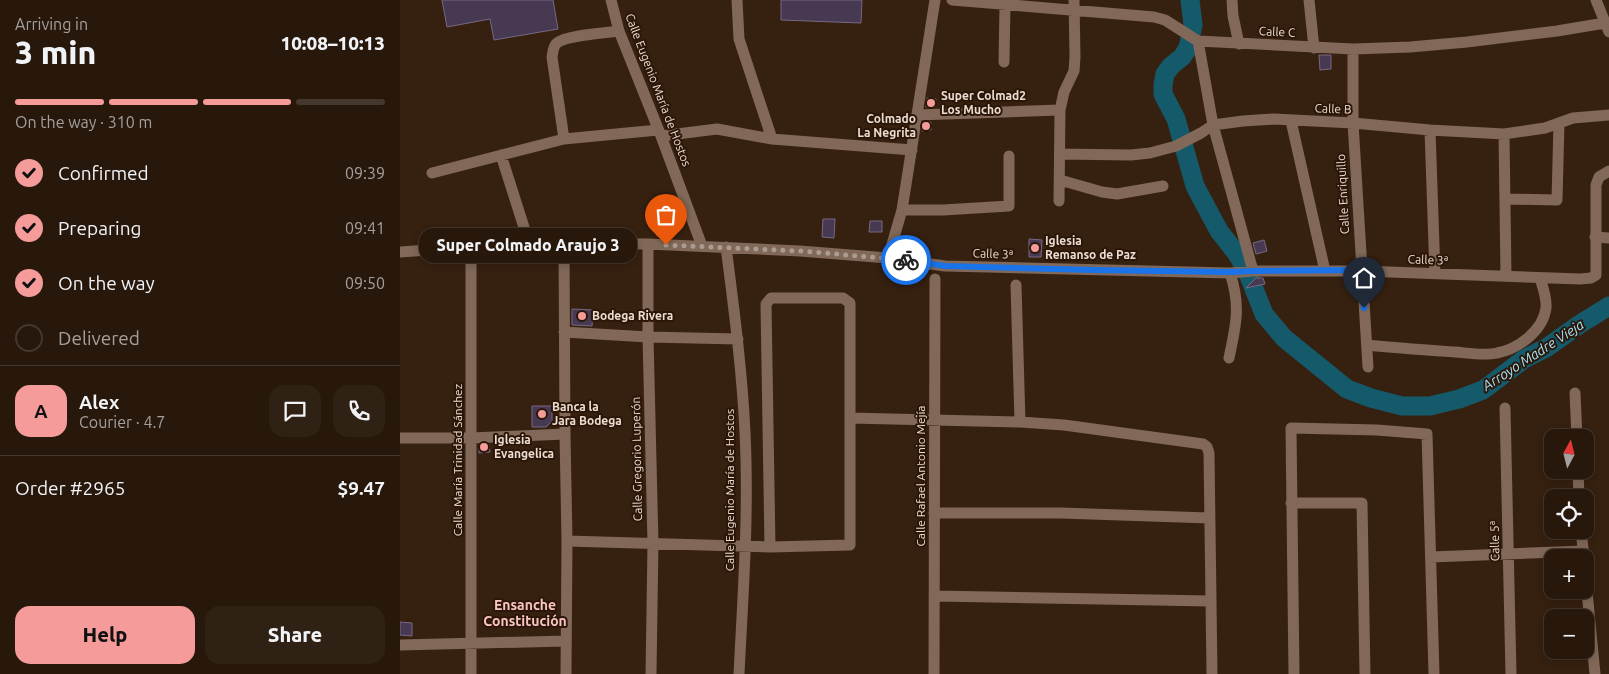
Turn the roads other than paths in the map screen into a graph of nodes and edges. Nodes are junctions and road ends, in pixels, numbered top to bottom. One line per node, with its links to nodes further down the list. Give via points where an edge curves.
1 (611, 0): 11 (street, Calle Eugenio María de Hostos)
2 (737, 0): 28 (street, via 739,39)
3 (935, 0): 18 (street)
4 (952, 0): 8 (street)
5 (1232, 0): 13 (street)
6 (1309, 0): 14 (street)
7 (1596, 0): 10 (street)
8 (1005, 5): 9 (street); 16 (street)
9 (1074, 5): 12 (street, via 1165,20); 17 (street, via 1076,57)
10 (1607, 28): 15 (street, Calle C)
11 (619, 31): 25 (street, Calle Eugenio María de Hostos); 27 (street, via 557,42 552,57)
12 (1198, 41): 13 (street, Calle C); 23 (street)
13 (1239, 44): 14 (street, Calle C)
14 (1314, 48): 15 (street, Calle C)
15 (1353, 50): 21 (street, Calle Enriquillo)
16 (1004, 62)
17 (1060, 110): 18 (street); 30 (street)
18 (917, 115): 29 (street)
19 (1609, 115): 22 (street, Calle B, via 1573,118)
20 (1291, 121): 21 (street, Calle B); 23 (street, Calle B); 52 (street)
21 (1353, 123): 24 (street, Calle B); 50 (street, Calle Enriquillo)
22 (1558, 123): 26 (street, Calle B); 37 (street, via 1557,200)
23 (1213, 125): 30 (street, Calle B, via 1176,146 1150,153); 51 (street)
24 (1430, 130): 26 (street, Calle B); 54 (street)
25 (659, 133): 27 (street); 28 (street, via 717,129); 45 (street, Calle Eugenio María de Hostos)
26 (1504, 134): 37 (street)
27 (564, 139): 31 (street)
28 (772, 139): 29 (street)
29 (912, 150): 39 (street)
30 (1060, 154): 35 (street)
31 (501, 155): 34 (street); 42 (street)
32 (1009, 156): 39 (street, via 1009,206)
33 (1609, 171): 40 (street, Calle 3ª, via 1599,177 1596,185)
34 (432, 173)
35 (1060, 180): 36 (street, via 1117,194); 38 (street)
36 (1162, 186)
37 (1506, 199): 55 (street)
38 (1059, 202)
39 (902, 210): 49 (street)
40 (1595, 237): 41 (street); 56 (street, Calle 3ª, via 1596,275 1580,279)
41 (1609, 238)
42 (529, 243): 43 (street, Calle 3ª); 46 (street, Calle 3ª)
43 (564, 243): 44 (street, Calle 3ª); 59 (street)
44 (648, 244): 45 (street, Calle 3ª); 60 (street, Calle Gregorio Luperón)
45 (702, 246): 47 (street, Calle 3ª)
46 (471, 247): 48 (street, Calle 3ª); 73 (street, Calle María Trinidad Sánchez)
47 (726, 247): 49 (street, Calle 3ª); 61 (street, Calle Eugenio María de Hostos)
48 (400, 252)
49 (888, 258): 53 (street, Calle 3ª, via 945,266)
50 (1362, 270): 52 (street, Calle 3ª); 54 (street, Calle 3ª); 62 (street, Calle Enriquillo)
51 (1253, 271): 52 (street, Calle 3ª); 53 (street, Calle 3ª)
52 (1325, 271)
53 (1232, 272): 63 (street, via 1237,313)
54 (1435, 274): 55 (street, Calle 3ª)
55 (1506, 276): 56 (street, Calle 3ª)
56 (1540, 278): 62 (street, via 1546,298 1544,316 1529,336 1507,351 1476,354)
57 (935, 279): 68 (street, Calle Rafael Antonio Mejía)
58 (1016, 284): 69 (street)
59 (564, 332): 60 (street); 71 (street)
60 (648, 337): 61 (street); 78 (street, Calle Gregorio Luperón)
61 (738, 339): 79 (street, Calle Eugenio María de Hostos, via 745,433)
62 (1367, 345): 64 (street, Calle Enriquillo)
63 (1229, 358)
64 (1368, 367)
65 (1576, 393): 70 (street)
66 (1505, 408): 81 (street, Calle 5ª)
67 (850, 418): 68 (street); 80 (street, via 850,545); 80 (street, via 850,303 843,298 769,299 766,304)
68 (936, 420): 69 (street); 75 (street, Calle Rafael Antonio Mejía)
69 (1020, 422): 76 (street, via 1202,444 1209,453)
70 (1577, 429)
71 (565, 434): 73 (street); 77 (street)
72 (400, 438): 73 (street)
73 (472, 438): 88 (street, Calle María Trinidad Sánchez)
74 (1291, 503): 83 (street, via 1291,428 1427,434); 96 (street); 97 (street, via 1362,503)
75 (934, 513): 76 (street); 84 (street, Calle Rafael Antonio Mejía)
76 (1209, 518): 86 (street)
77 (567, 541): 78 (street); 87 (street)
78 (653, 543): 79 (street); 92 (street, Calle Gregorio Luperón)
79 (746, 546): 80 (street); 93 (street, Calle Eugenio María de Hostos)
80 (770, 547)
81 (1509, 554): 82 (street); 83 (street); 99 (street, Calle 5ª)
82 (1544, 554)
83 (1431, 557): 98 (street)
84 (935, 596): 86 (street); 94 (street, Calle Rafael Antonio Mejía)
85 (1588, 599): 100 (street)
86 (1210, 601): 95 (street)
87 (566, 641): 88 (street); 91 (street)
88 (470, 644): 89 (street); 90 (street, Calle María Trinidad Sánchez)
89 (400, 645)
90 (471, 674)
91 (566, 674)
92 (651, 674)
93 (739, 674)
94 (934, 674)
95 (1212, 674)
96 (1294, 674)
97 (1364, 674)
98 (1434, 674)
99 (1511, 674)
100 (1596, 674)

